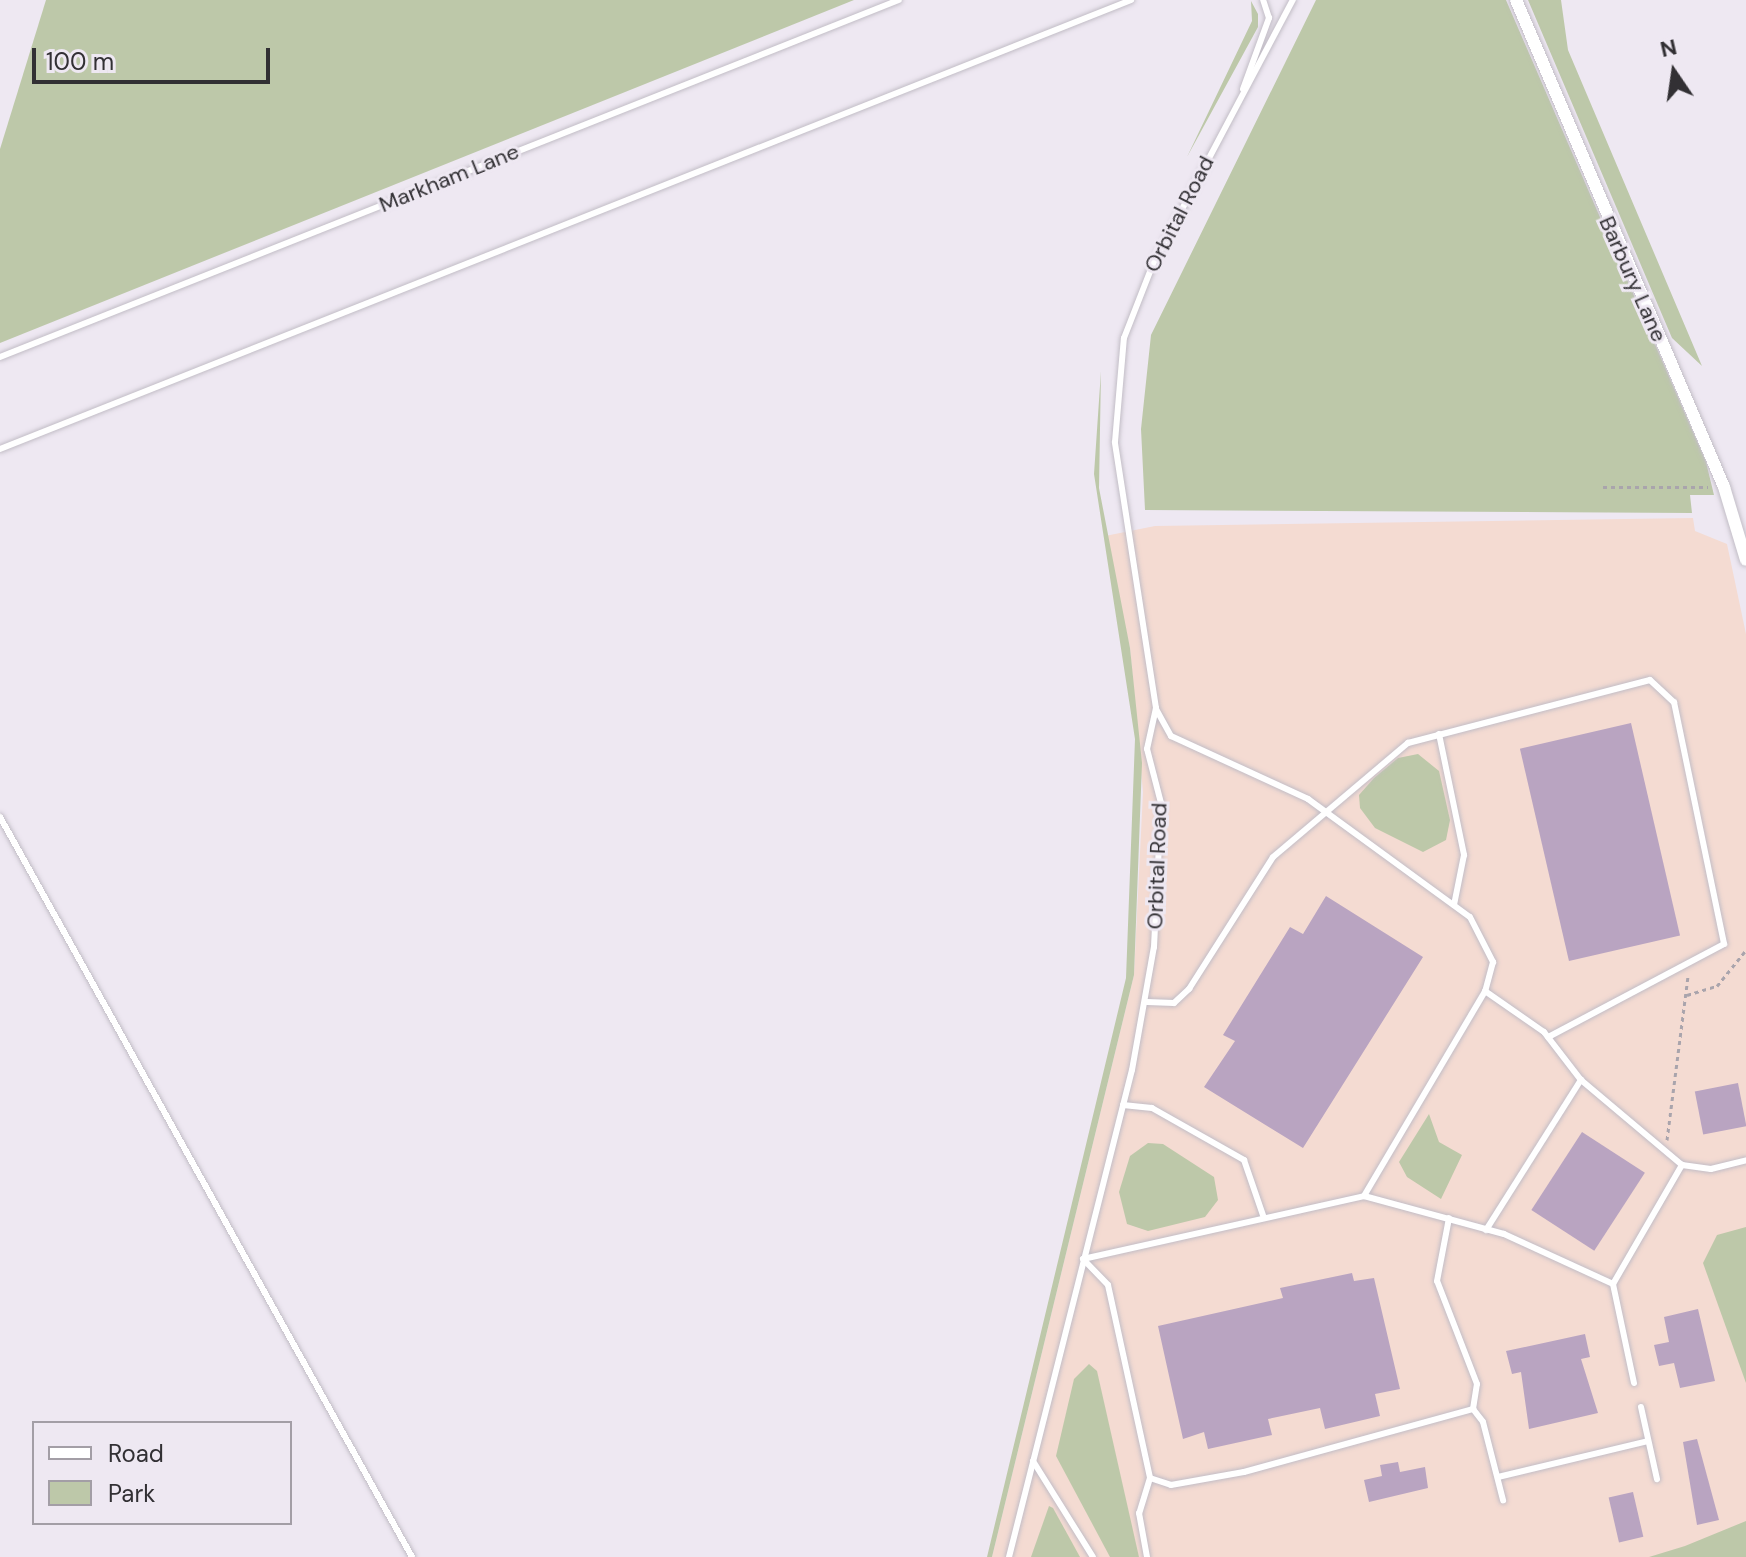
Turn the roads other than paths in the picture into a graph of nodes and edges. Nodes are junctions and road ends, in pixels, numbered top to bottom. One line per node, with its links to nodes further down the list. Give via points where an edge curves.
1 (899, 0): 7 (lane, Markham Lane)
2 (1131, 0): 8 (lane)
3 (1263, 0): 6 (lane, via 1269,18)
4 (1293, 0): 6 (lane, via 1273,49)
5 (1516, 0): 9 (street, Barbury Lane, via 1724,487)
6 (1240, 96): 10 (lane, Orbital Road, via 1137,296 1118,374 1119,493)
7 (0, 357)
8 (0, 449)
9 (1746, 560)
10 (1156, 708): 12 (lane, via 1171,736 1308,799); 16 (lane, Orbital Road, via 1147,749 1161,803 1160,888)
11 (1439, 734): 12 (lane, via 1408,743); 14 (lane, via 1464,855); 17 (lane, via 1636,679 1664,687 1674,702 1723,911 1724,944)
12 (1320, 813): 14 (lane); 16 (lane, via 1273,857 1189,989 1174,1003)
13 (0, 817): 37 (lane)
14 (1454, 905): 15 (lane, via 1482,929 1493,962)
15 (1485, 991): 17 (lane); 22 (lane)
16 (1147, 1002): 19 (lane, Orbital Road)
17 (1548, 1037): 18 (lane)
18 (1581, 1080): 21 (lane); 25 (lane)
19 (1123, 1105): 23 (lane, via 1162,1113 1244,1160); 26 (lane, Orbital Road)
20 (1746, 1160): 21 (lane, via 1711,1169)
21 (1682, 1165): 27 (lane)
22 (1364, 1196): 23 (lane); 24 (lane)
23 (1264, 1218): 26 (lane)
24 (1449, 1218): 25 (lane); 30 (lane, via 1437,1281 1477,1384)
25 (1486, 1230): 27 (lane)
26 (1083, 1259): 32 (lane, Orbital Road); 34 (lane, via 1108,1285)
27 (1613, 1284): 28 (lane)
28 (1634, 1383)
29 (1641, 1407): 31 (lane)
30 (1473, 1409): 33 (lane); 34 (lane, via 1244,1472 1171,1485)
31 (1648, 1441): 33 (lane); 35 (lane)
32 (1033, 1461): 38 (lane, Orbital Road); 39 (lane)
33 (1498, 1477): 36 (lane)
34 (1150, 1478): 40 (lane, via 1139,1513)
35 (1657, 1479)
36 (1503, 1500)
37 (412, 1557)
38 (1009, 1557)
39 (1093, 1557)
40 (1147, 1557)

